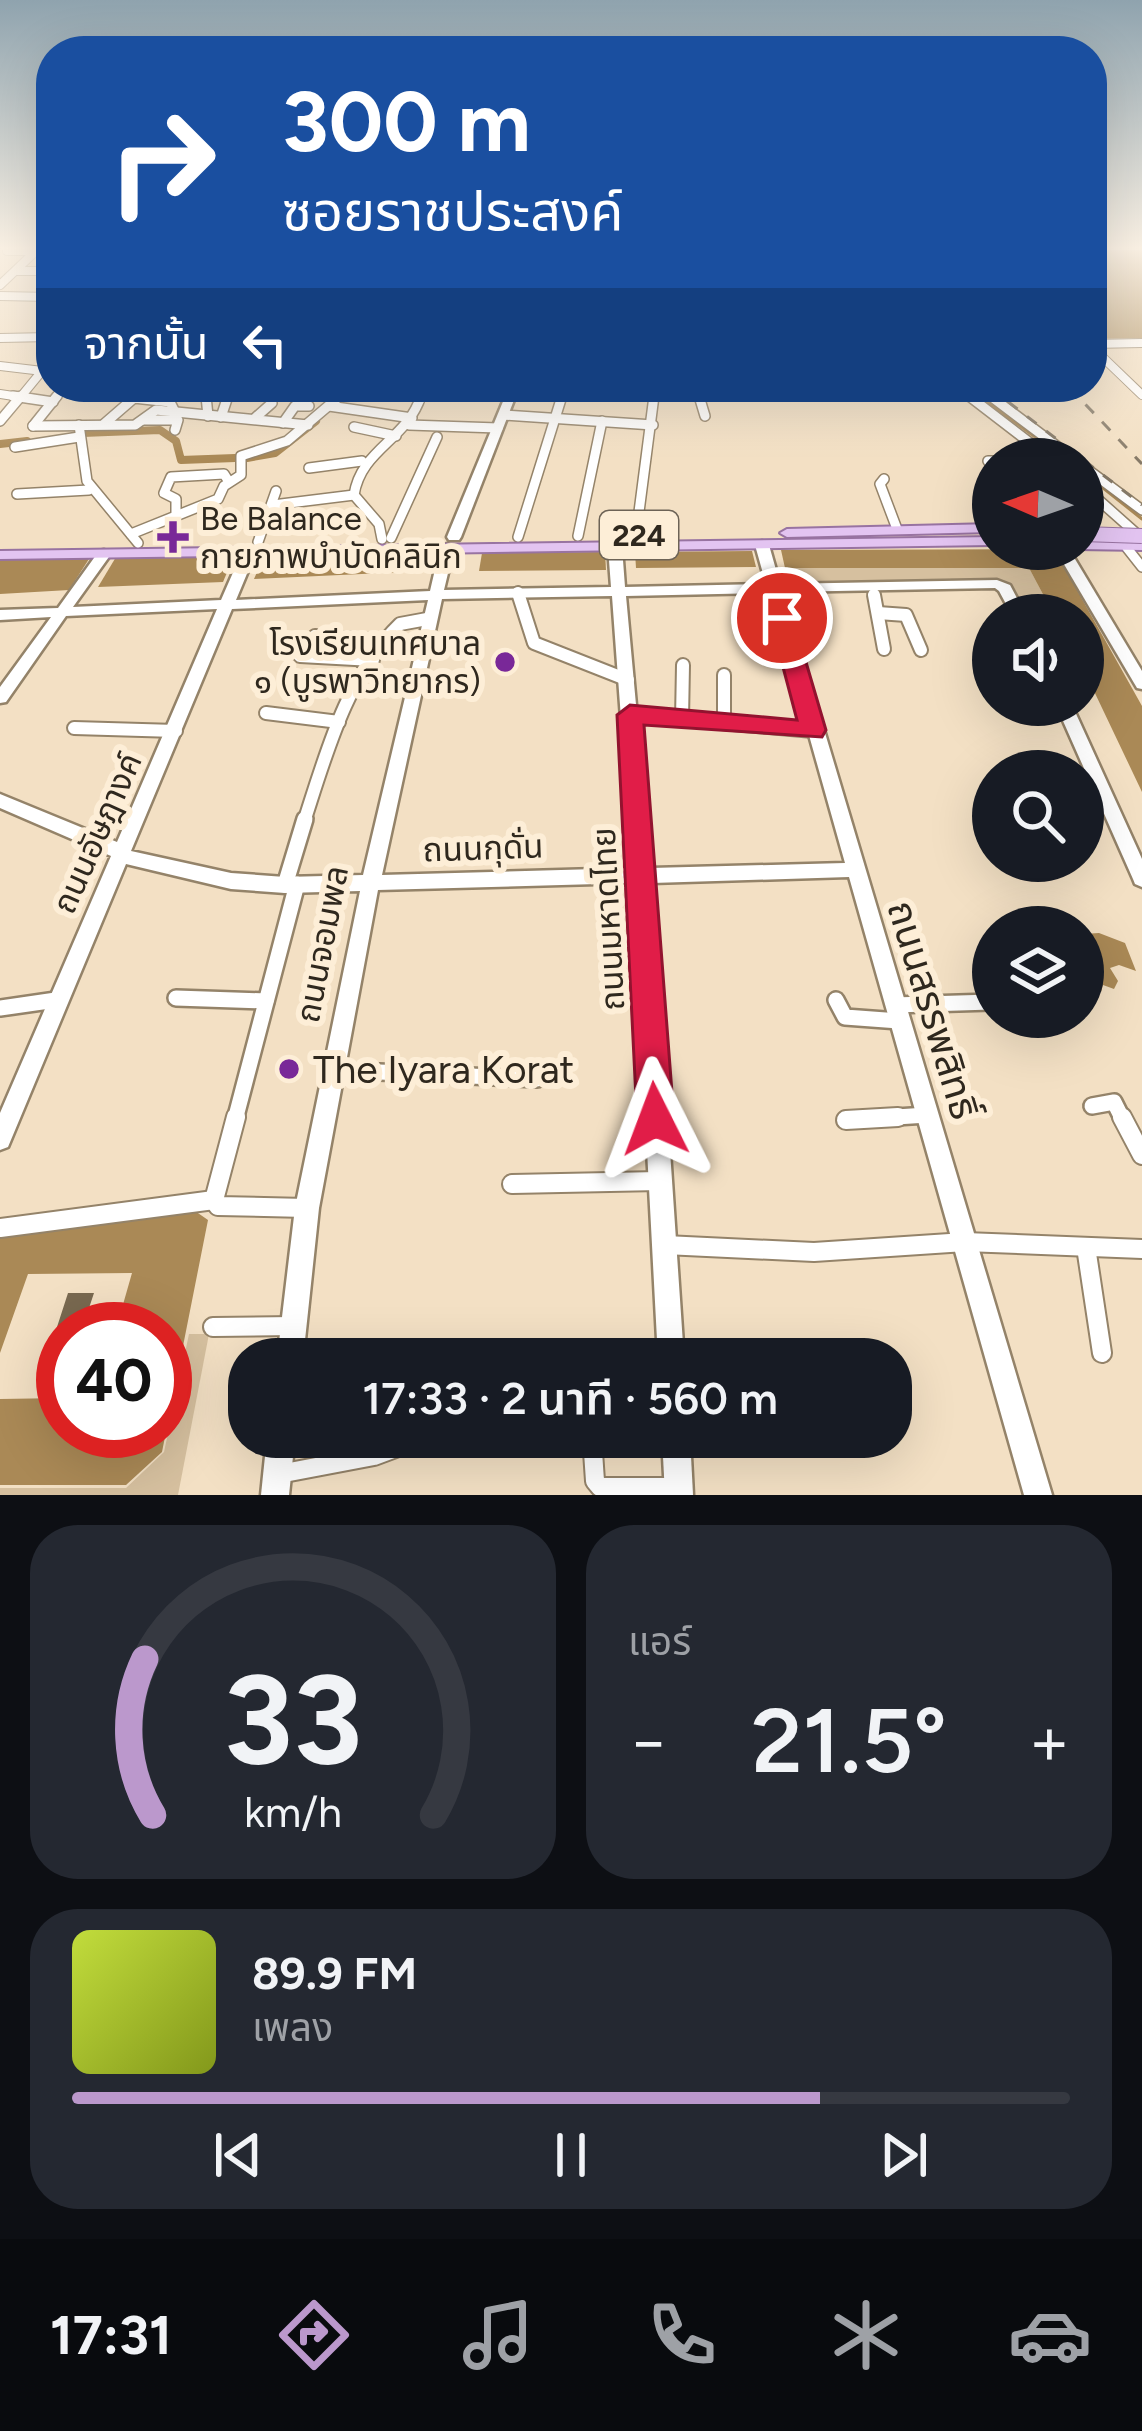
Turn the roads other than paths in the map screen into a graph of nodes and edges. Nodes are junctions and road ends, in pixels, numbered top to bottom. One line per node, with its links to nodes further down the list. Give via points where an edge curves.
1 (0, 338): 2 (street)
2 (36, 338)
3 (1142, 343): 4 (street)
4 (1107, 344)
5 (1107, 360): 10 (street)
6 (0, 366): 7 (street)
7 (36, 371)
8 (36, 382): 11 (street)
9 (0, 394): 11 (street)
10 (1142, 395)
11 (20, 397): 12 (street); 38 (street)
12 (36, 399)
13 (53, 402): 48 (street, via 33,426)
14 (129, 402): 43 (street)
15 (170, 402): 31 (street)
16 (207, 402): 32 (street)
17 (226, 402): 34 (street)
18 (272, 402): 35 (street)
19 (333, 402): 29 (street)
20 (418, 402): 40 (street)
21 (508, 402): 41 (street, ถนนจอมพล)
22 (560, 402): 36 (street)
23 (654, 402): 44 (street)
24 (701, 402): 33 (street)
25 (744, 402): 30 (street)
26 (977, 402): 51 (street)
27 (998, 402): 52 (street)
28 (309, 406): 42 (street, via 296,406)
29 (329, 406): 40 (street); 45 (street)
30 (746, 406)
31 (176, 412): 32 (street); 37 (street, via 156,410)
32 (208, 416): 34 (street)
33 (705, 416)
34 (221, 417): 35 (street)
35 (255, 418): 42 (street)
36 (554, 418): 39 (street); 41 (street); 69 (street)
37 (143, 420): 43 (street); 47 (street, via 178,420)
38 (0, 421)
39 (602, 421): 44 (street); 70 (street)
40 (411, 422): 41 (street); 49 (street)
41 (500, 422): 79 (street, ถนนจอมพล)
42 (283, 423): 45 (street)
43 (104, 424): 48 (street)
44 (653, 424): 71 (street)
45 (308, 425): 57 (street, via 273,451 241,456 241,475)
46 (354, 427): 49 (street)
47 (175, 430)
48 (79, 431): 53 (street); 59 (street)
49 (396, 436): 54 (street)
50 (436, 437): 74 (street)
51 (1024, 438)
52 (1046, 438)
53 (15, 447)
54 (362, 461): 55 (street); 62 (street)
55 (309, 468)
56 (884, 479): 67 (street)
57 (229, 482): 66 (street, via 218,499); 66 (street, via 225,474 171,476 164,494 176,499)
58 (1104, 482): 65 (street)
59 (89, 490): 61 (street); 75 (street)
60 (276, 490): 63 (street)
61 (17, 494)
62 (354, 495): 63 (street); 74 (street)
63 (273, 505): 81 (street)
64 (1104, 507): 77 (street)
65 (1142, 510)
66 (176, 516): 75 (street)
67 (898, 529): 68 (main road); 78 (main road)
68 (972, 535)
69 (518, 536): 70 (main road, 224); 79 (main road, 224)
70 (578, 536): 71 (main road, 224)
71 (636, 536): 78 (main road, 224)
72 (972, 537): 78 (main road)
73 (972, 537): 78 (main road)
74 (386, 538): 79 (main road, 224); 81 (main road, 224)
75 (134, 539): 81 (main road, 224); 83 (main road, 224)
76 (1104, 539): 77 (main road)
77 (1139, 541): 85 (street)
78 (769, 542): 82 (main road); 87 (street, ถนนสรรพสิทธิ์)
79 (450, 543): 81 (main road); 82 (main road); 92 (street, ถนนจอมพล)
80 (0, 544): 83 (main road, 224)
81 (254, 545): 83 (main road); 93 (street, ถนนอัษฎางค์)
82 (615, 547): 89 (street, ถนนมหาดไทย)
83 (107, 549): 84 (main road); 94 (street)
84 (0, 555)
85 (1142, 567)
86 (1074, 570): 109 (street)
87 (773, 588): 89 (street); 90 (street, via 997,584); 118 (street, ถนนสรรพสิทธิ์)
88 (518, 593): 89 (street); 92 (street); 107 (street, via 534,643)
89 (620, 593): 107 (street, ถนนมหาดไทย)
90 (1008, 594)
91 (874, 595): 95 (street)
92 (433, 596): 93 (street); 97 (street, ถนนจอมพล)
93 (227, 607): 94 (street); 119 (street, ถนนอัษฎางค์)
94 (65, 613): 96 (street); 110 (street)
95 (878, 613): 100 (street); 101 (street, via 906,615)
96 (0, 615)
97 (428, 619): 99 (street, via 401,623); 126 (street, ถนนจอมพล)
98 (314, 636): 99 (street)
99 (386, 641): 103 (street)
100 (884, 649)
101 (921, 650)
102 (300, 656): 103 (street)
103 (373, 660): 108 (street)
104 (682, 665): 113 (street)
105 (724, 675): 115 (street)
106 (295, 678): 108 (street)
107 (628, 680): 112 (street, ถนนมหาดไทย)
108 (357, 683): 114 (street)
109 (1142, 684)
110 (0, 698)
111 (266, 713): 114 (street)
112 (630, 715): 113 (street); 123 (street, ถนนมหาดไทย)
113 (682, 719): 115 (street)
114 (339, 722): 125 (street)
115 (724, 723): 118 (street)
116 (1073, 726): 124 (street)
117 (74, 728): 119 (street)
118 (813, 730): 122 (street, ถนนสรรพสิทธิ์)
119 (176, 731): 121 (street, ถนนอัษฎางค์)
120 (0, 801): 121 (street, ถนนกุดั่น)
121 (120, 853): 125 (street, ถนนกุดั่น, via 231,881); 128 (street, ถนนอัษฎางค์)
122 (853, 870): 123 (street, ถนนกุดั่น); 133 (street, ถนนสรรพสิทธิ์)
123 (642, 873): 126 (street, ถนนกุดั่น); 142 (street, ถนนมหาดไทย)
124 (1142, 880)
125 (291, 885): 126 (street, ถนนกุดั่น); 130 (street)
126 (370, 885): 134 (street, ถนนจอมพล)
127 (176, 998): 130 (street)
128 (56, 1000): 132 (street); 137 (street, ถนนอัษฎางค์)
129 (836, 1000): 133 (street, via 845,1017)
130 (266, 1001): 144 (street)
131 (972, 1004): 133 (street)
132 (0, 1008)
133 (897, 1013): 138 (street, ถนนสรรพสิทธิ์)
134 (334, 1070): 135 (street); 145 (street, ถนนจอมพล)
135 (537, 1078)
136 (1093, 1106): 141 (street, via 1114,1102)
137 (6, 1112): 140 (street, ถนนอัษฎางค์)
138 (927, 1115): 139 (street); 147 (street, ถนนสรรพสิทธิ์)
139 (846, 1120)
140 (0, 1139)
141 (1142, 1154)
142 (659, 1181): 143 (street); 148 (street, ถนนมหาดไทย)
143 (512, 1184)
144 (214, 1200): 145 (street); 146 (street)
145 (307, 1208): 151 (street, ถนนจอมพล)
146 (0, 1228)
147 (965, 1242): 148 (street, via 814,1252); 149 (street); 162 (street, ถนนสรรพสิทธิ์)
148 (665, 1245): 154 (street, ถนนมหาดไทย)
149 (1086, 1246): 150 (street); 155 (street)
150 (1142, 1249)
151 (294, 1326): 152 (street); 153 (street, ถนนจอมพล)
152 (213, 1328)
153 (293, 1338)
154 (670, 1338)
155 (1102, 1353)
156 (367, 1458): 159 (street)
157 (592, 1458): 160 (street)
158 (677, 1458): 161 (street)
159 (276, 1485)
160 (591, 1488): 161 (street)
161 (679, 1491)
162 (1037, 1495)

